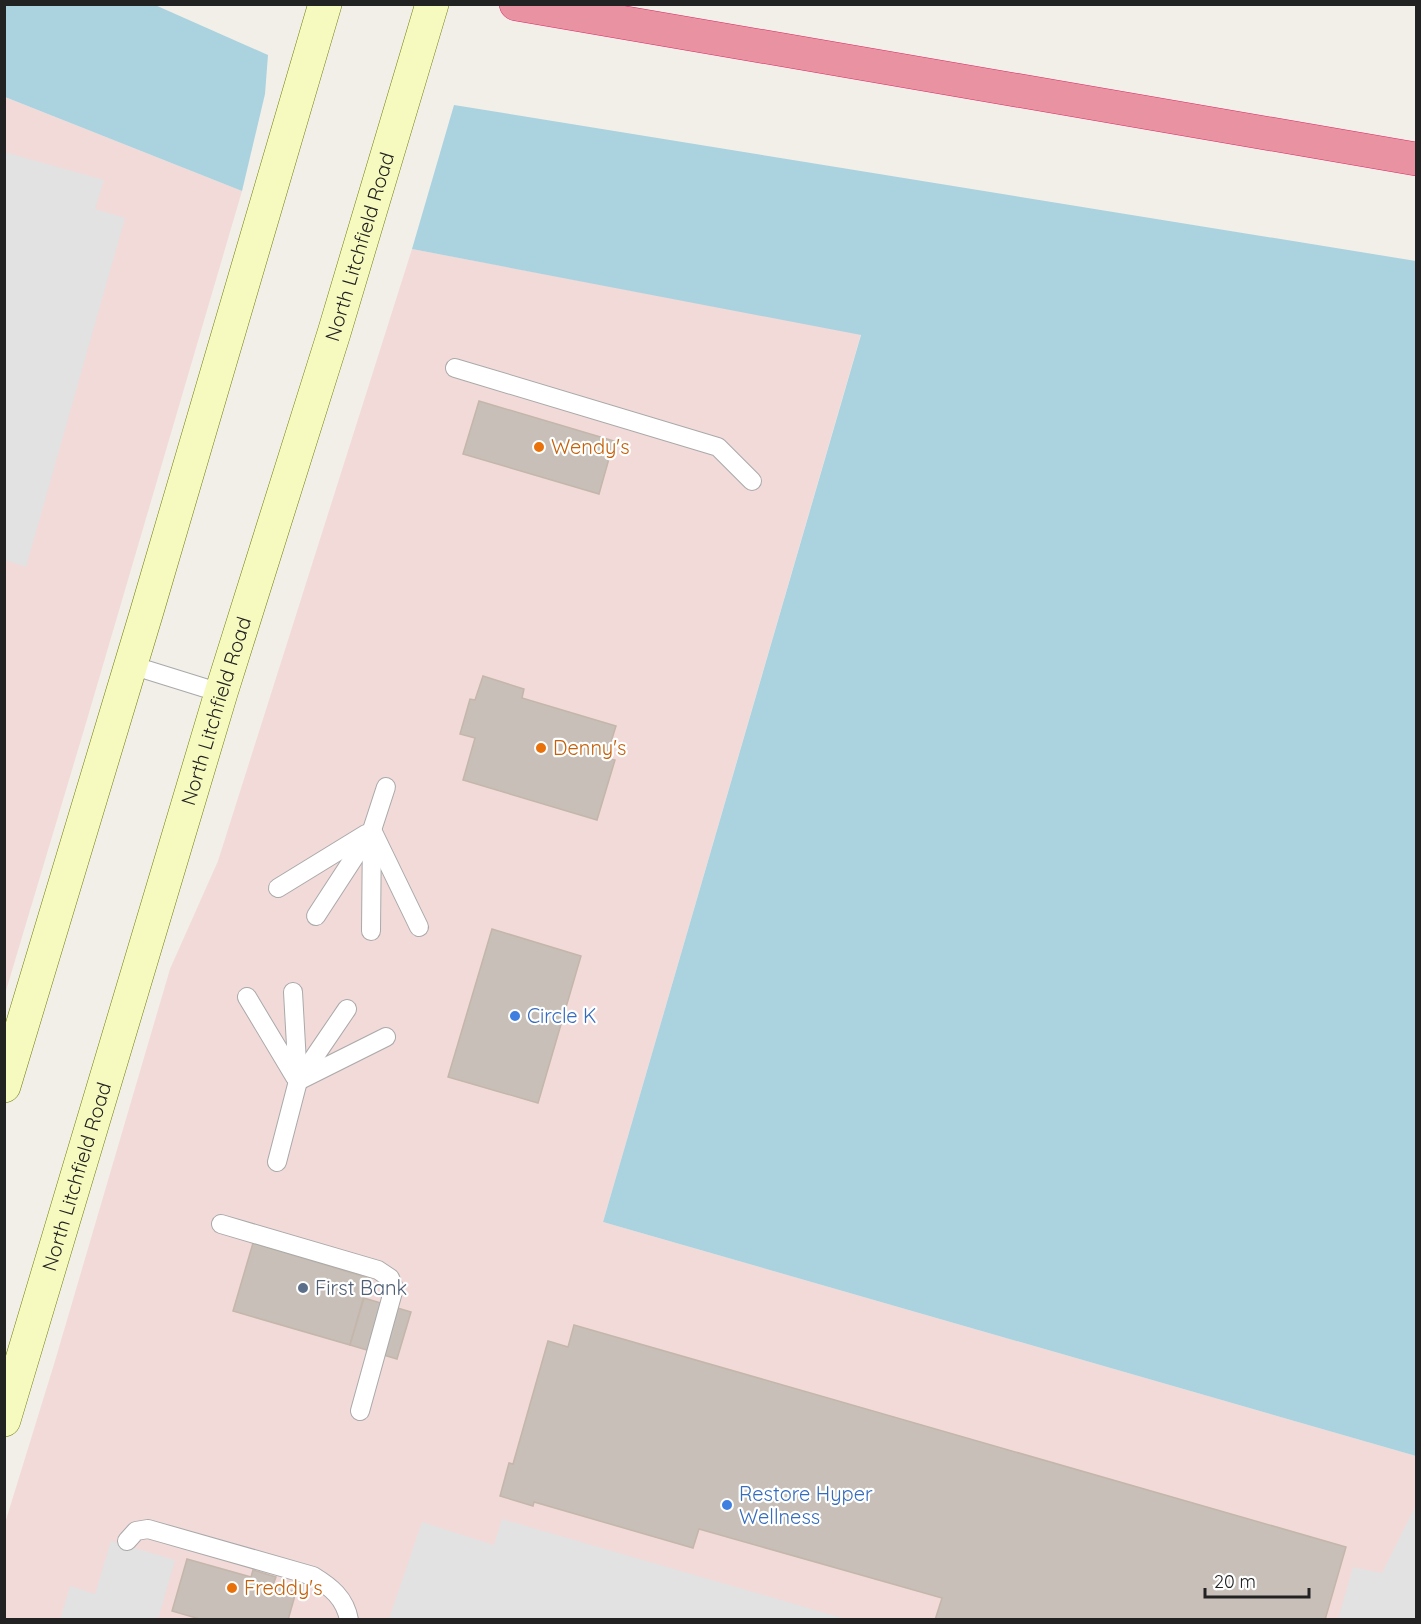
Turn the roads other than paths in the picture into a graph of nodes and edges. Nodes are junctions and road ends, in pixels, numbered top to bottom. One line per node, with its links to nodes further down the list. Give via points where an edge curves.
1 (325, 4): 7 (main road)
2 (432, 4): 8 (main road, North Litchfield Road)
3 (516, 4): 4 (highway)
4 (1416, 159)
5 (455, 368): 6 (lane, via 718,447)
6 (752, 482)
7 (131, 665): 8 (lane); 20 (main road)
8 (221, 693): 24 (main road, North Litchfield Road)
9 (386, 787): 10 (lane)
10 (372, 830): 11 (lane); 12 (lane); 13 (lane); 14 (lane)
11 (278, 888)
12 (316, 916)
13 (419, 927)
14 (371, 931)
15 (293, 992): 19 (lane)
16 (248, 997): 19 (lane)
17 (347, 1009): 19 (lane)
18 (386, 1037): 19 (lane)
19 (298, 1081): 21 (lane)
20 (4, 1086)
21 (277, 1162)
22 (221, 1224): 23 (lane, via 378,1270 390,1278 394,1288)
23 (360, 1411)
24 (4, 1420)
25 (127, 1541): 26 (lane, via 136,1531 148,1529 313,1576 333,1588 347,1608)
26 (349, 1620)

